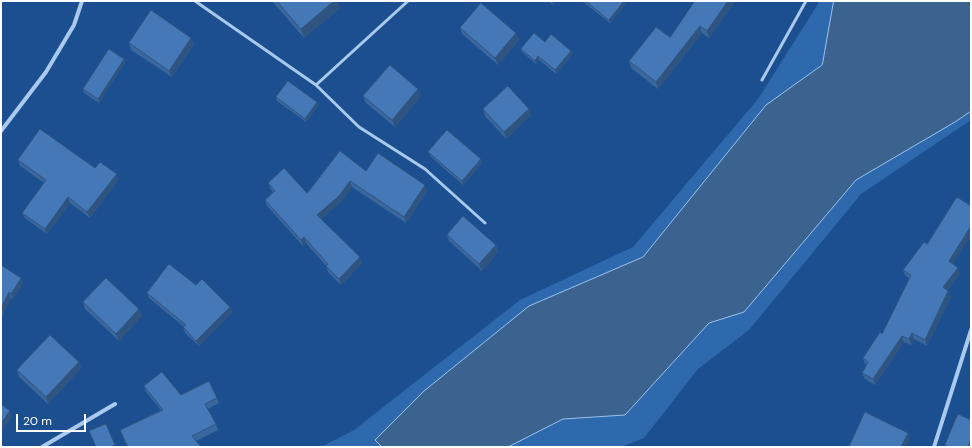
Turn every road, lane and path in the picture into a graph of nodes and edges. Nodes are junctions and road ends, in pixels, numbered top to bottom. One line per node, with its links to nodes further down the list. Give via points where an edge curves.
1 (82, 1): 7 (street, via 74,25 46,72)
2 (195, 1): 6 (lane)
3 (408, 1): 6 (lane)
4 (806, 1): 5 (lane)
5 (762, 80)
6 (316, 85): 8 (lane, via 359,127 425,169)
7 (1, 131)
8 (486, 223)
9 (971, 330): 12 (street)
10 (115, 404): 11 (street)
11 (42, 447)
12 (934, 447)

